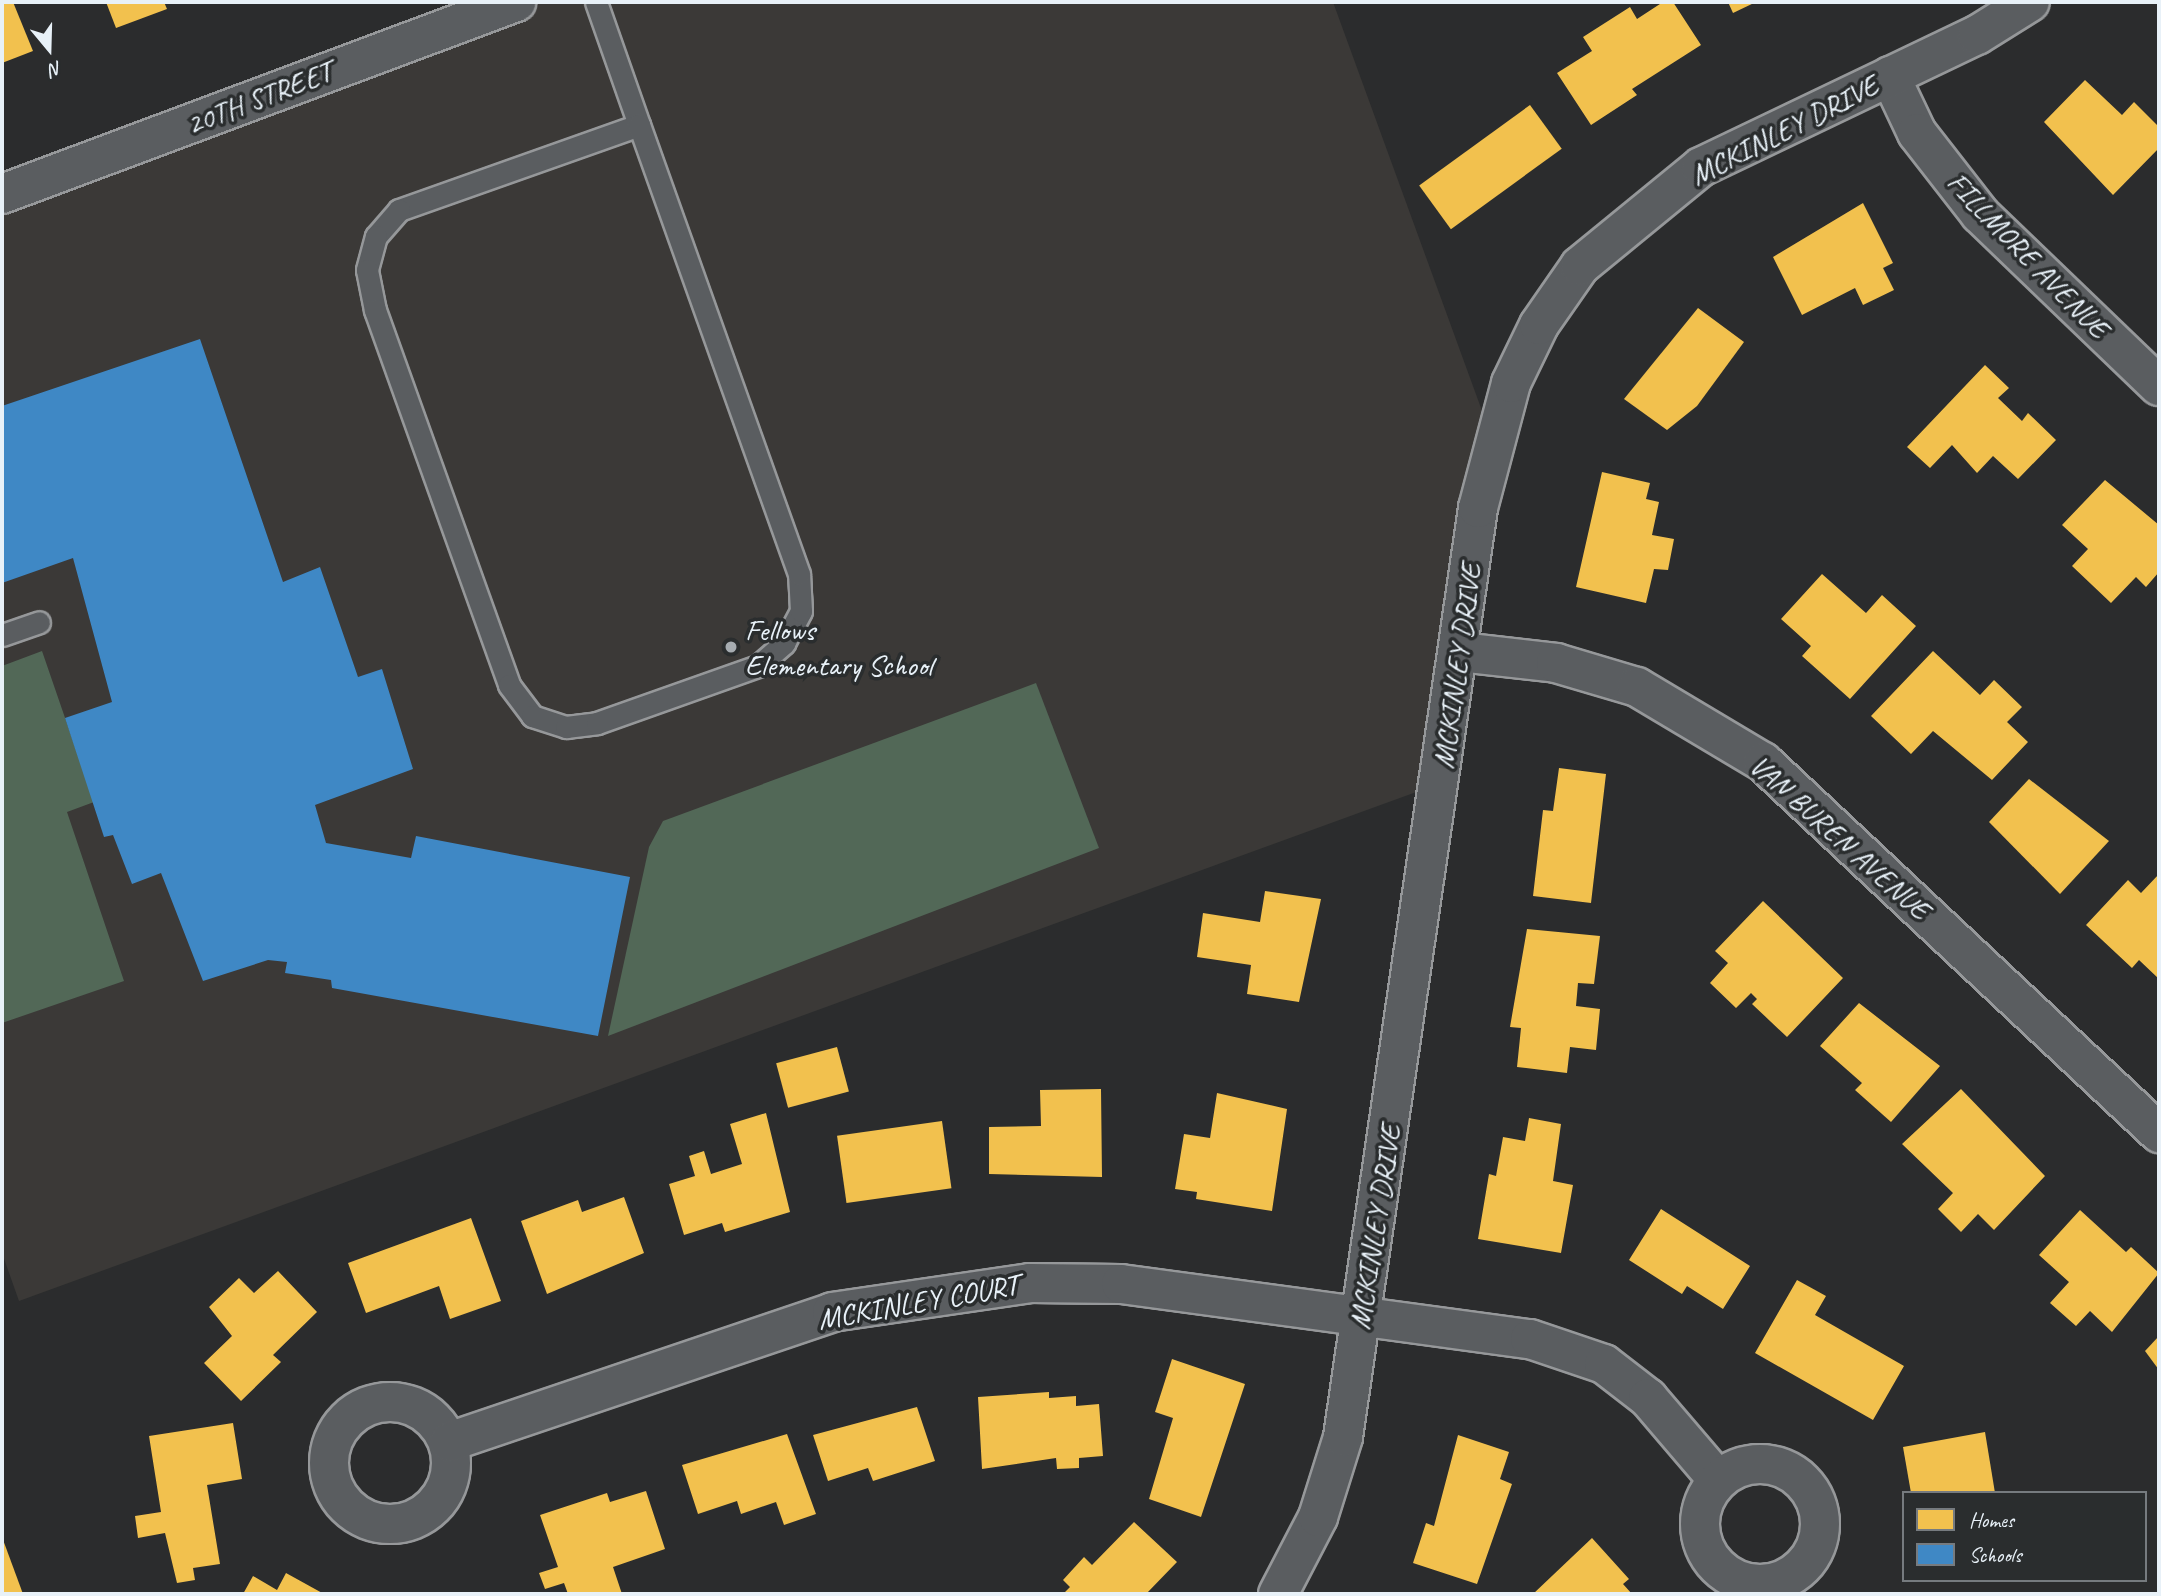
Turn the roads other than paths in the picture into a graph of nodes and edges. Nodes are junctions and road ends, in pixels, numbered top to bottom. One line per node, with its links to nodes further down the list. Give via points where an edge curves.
1 (516, 2): 6 (street, 20TH STREET)
2 (596, 2): 5 (lane)
3 (2031, 2): 4 (street, MCKINLEY DRIVE)
4 (1890, 76): 7 (street, FILLMORE AVENUE, via 1917,133 1980,214); 10 (street, MCKINLEY DRIVE, via 1701,167 1580,266 1539,325 1500,418 1478,508)
5 (639, 125): 5 (lane, via 399,210 376,236 368,270 376,310 509,685 532,716 566,727 597,723 758,666 784,643 801,611 799,575)
6 (2, 194)
7 (2159, 386)
8 (39, 622): 9 (lane)
9 (2, 635)
10 (1460, 652): 11 (street, VAN BUREN AVENUE, via 1556,663 1636,688 1763,762); 12 (street, MCKINLEY DRIVE)
11 (2159, 1133)
12 (1362, 1318): 13 (street, MCKINLEY COURT, via 1121,1284 1030,1283 946,1293 832,1312); 14 (street, MCKINLEY COURT, via 1531,1339 1604,1364 1648,1398); 15 (street, MCKINLEY DRIVE, via 1343,1437 1318,1517)
13 (449, 1442)
14 (1718, 1480)
15 (1278, 1594)

